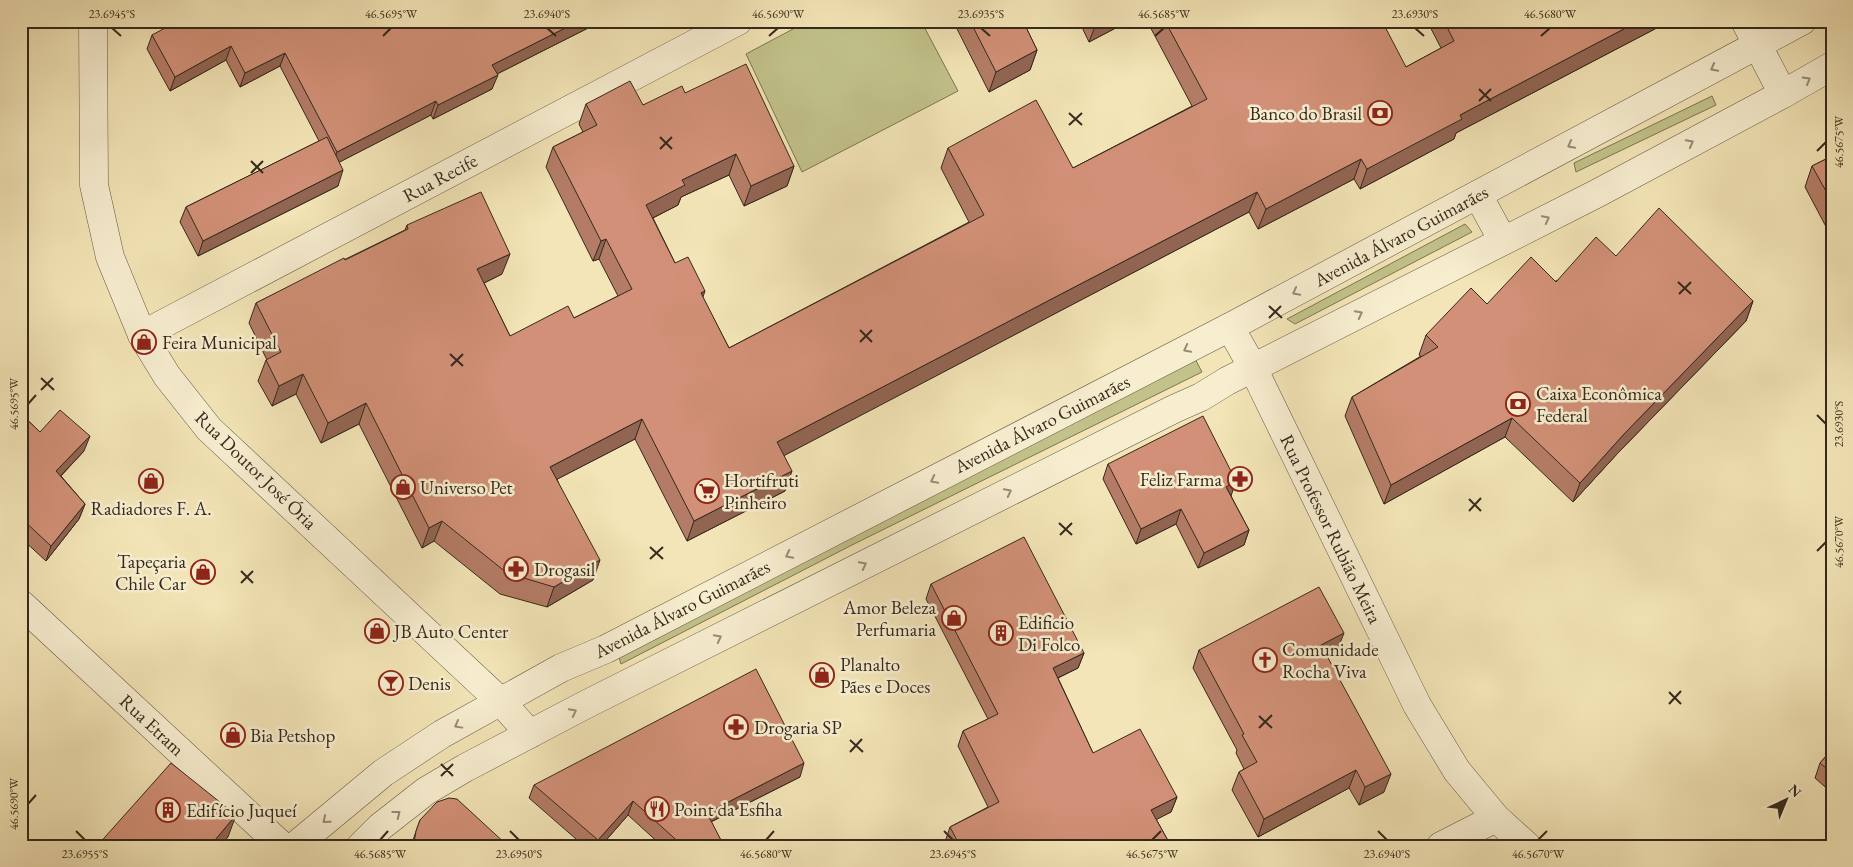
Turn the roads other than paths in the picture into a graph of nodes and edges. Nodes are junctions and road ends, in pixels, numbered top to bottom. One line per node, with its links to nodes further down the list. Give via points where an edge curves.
1 (93, 21): 10 (street, Rua Doutor José Ória, via 94,185 110,257)
2 (738, 21): 10 (street, Rua Recife)
3 (1802, 21): 4 (street, Avenida Álvaro Guimarães)
4 (1751, 33): 6 (street); 7 (street, Avenida Álvaro Guimarães, one-way to 7)
5 (1832, 66): 6 (street, one-way to 5)
6 (1783, 94): 8 (street, one-way to 6)
7 (1478, 195): 8 (street); 9 (street, Avenida Álvaro Guimarães, one-way to 9)
8 (1503, 241): 11 (street, one-way to 8)
9 (1230, 327): 11 (street, Rua Professor Rubião Meira); 13 (street, Avenida Álvaro Guimarães, one-way to 13, via 614,644 561,668)
10 (142, 335): 13 (street, Rua Doutor José Ória, via 167,376 208,429)
11 (1253, 368): 14 (street, one-way to 11); 15 (street, Rua Professor Rubião Meira, via 1417,705 1457,771)
12 (21, 604): 16 (street, Rua Etram)
13 (501, 702): 14 (street, Rua Doutor José Ória); 17 (street, Avenida Álvaro Guimarães, one-way to 17, via 442,734 383,773)
14 (530, 734): 18 (street, one-way to 14, via 426,791)
15 (1496, 818): 19 (street); 20 (street, Rua Professor Rubião Meira)
16 (282, 846)
17 (295, 846)
18 (361, 846)
19 (1441, 846)
20 (1527, 846)

